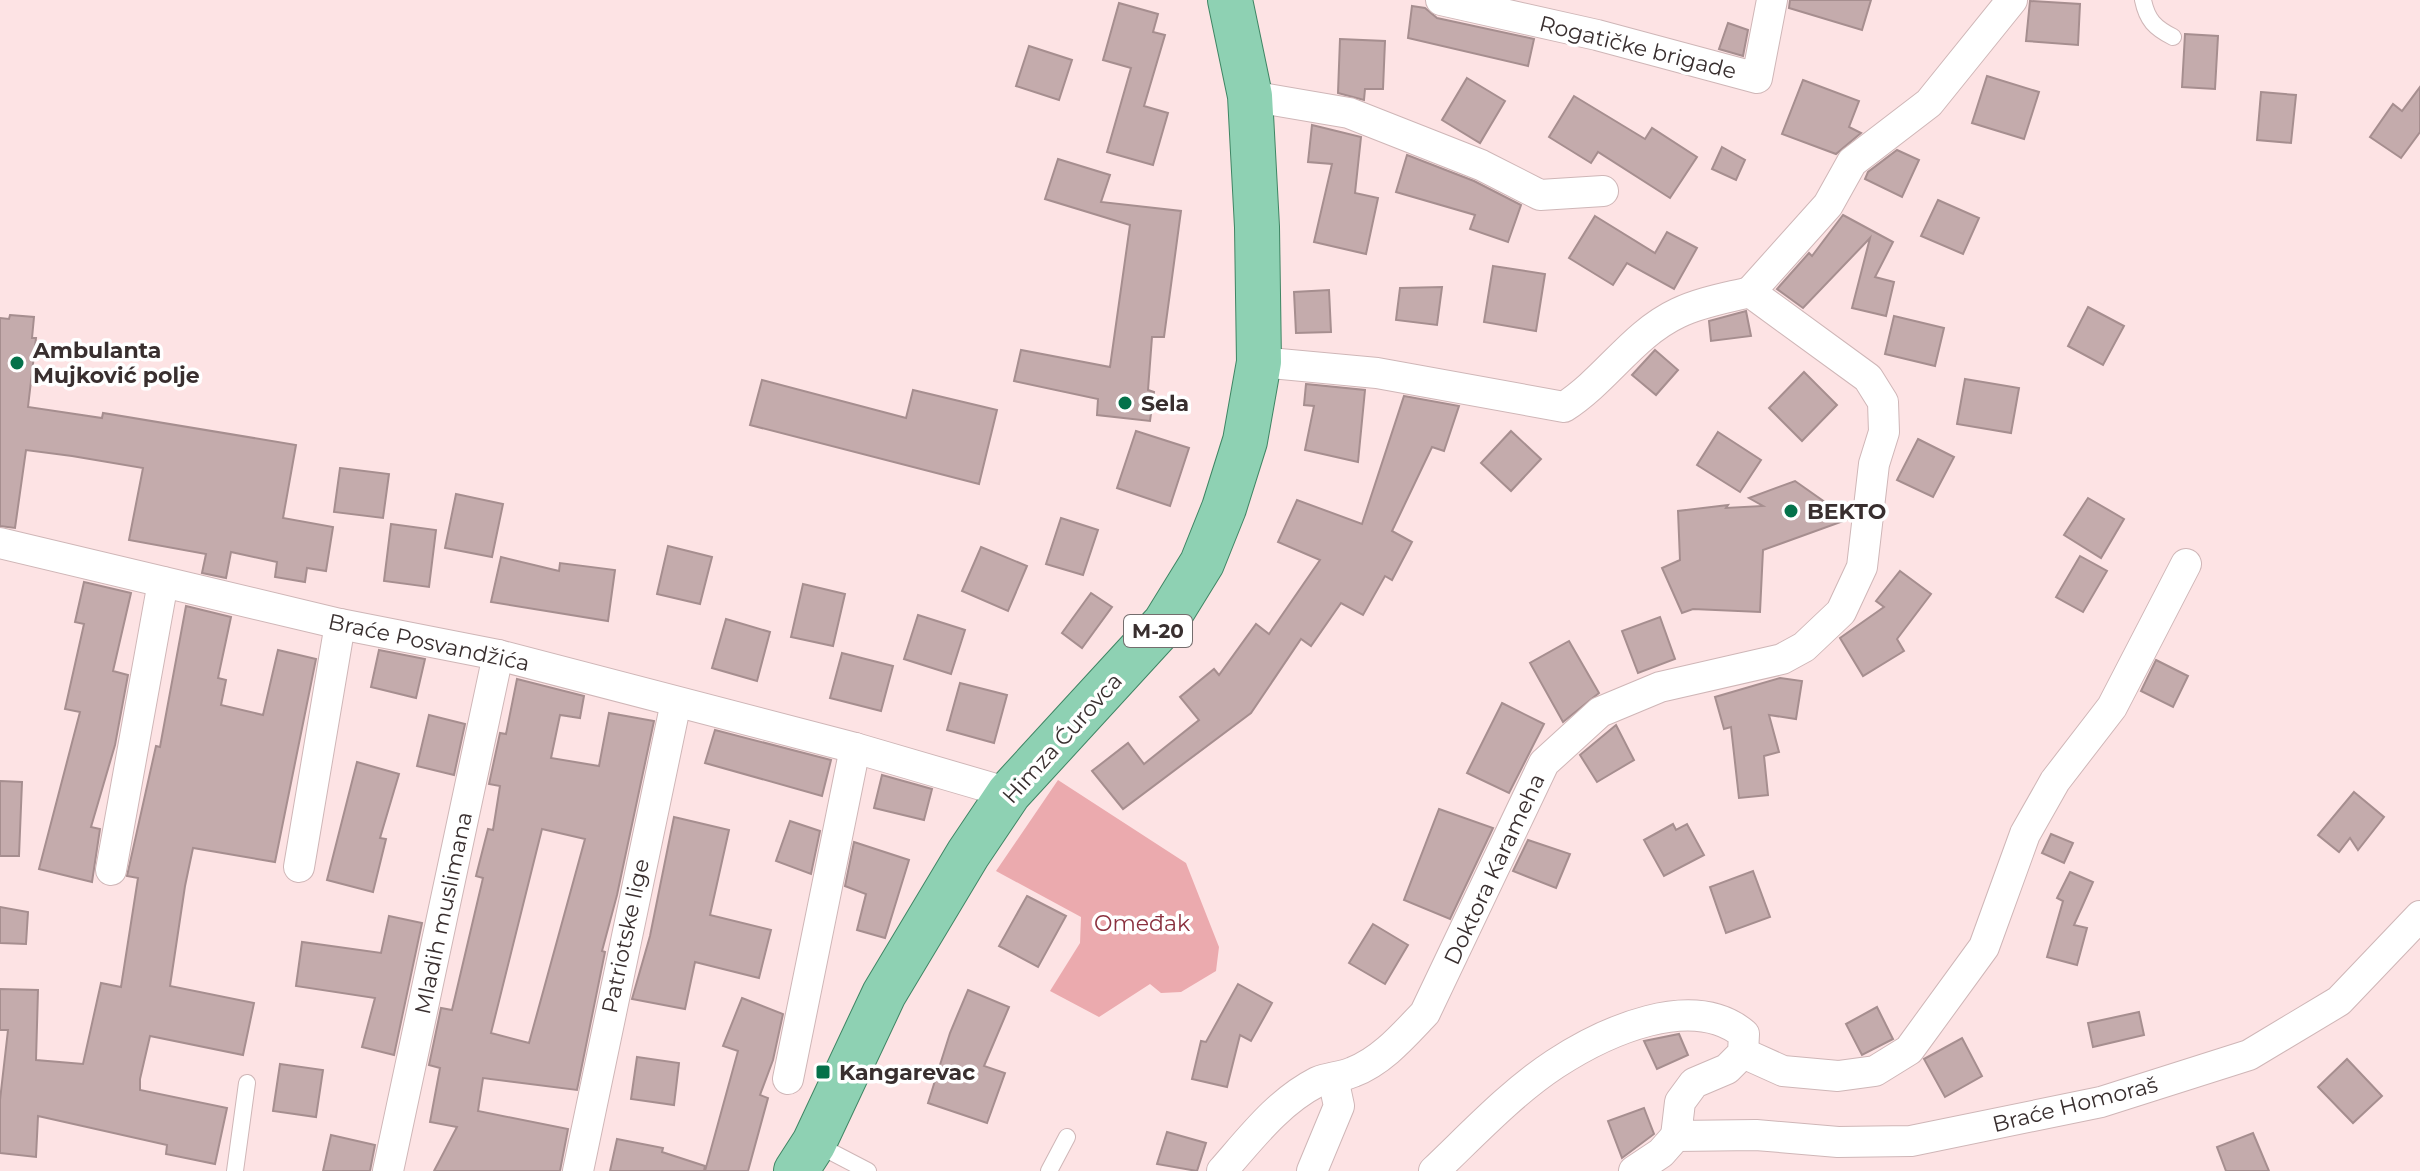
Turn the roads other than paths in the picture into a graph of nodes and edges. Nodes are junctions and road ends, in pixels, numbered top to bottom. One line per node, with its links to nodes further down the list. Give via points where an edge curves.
1 (1230, 0): 7 (main road, Himza Ćurovca / M-20)
2 (1441, 0): 3 (street, Rogatičke brigade, via 1757,78)
3 (1772, 0)
4 (2012, 0): 9 (street, via 1929,103 1852,162 1828,205)
5 (2143, 0): 6 (lane, via 2146,15 2158,30)
6 (2173, 37)
7 (1250, 96): 8 (street, via 1349,113 1481,165 1540,195); 10 (main road, Himza Ćurovca / M-20)
8 (1603, 191)
9 (1750, 292): 10 (street, via 1677,313 1637,341 1590,390 1564,407 1377,373); 23 (street, Doktora Karameha, via 1868,378 1883,402 1884,432 1874,464 1862,567 1841,612 1804,647 1782,659 1660,687 1600,712 1544,763 1425,1013 1367,1065)
10 (1259, 362): 18 (main road, Himza Ćurovca / M-20, via 1245,441 1202,563 1165,623)
11 (0, 543): 13 (street, Braće Posvandžića)
12 (2186, 564): 22 (street, via 2112,707 2055,781 2025,834 1984,947 1909,1050 1875,1071 1838,1076 1783,1071)
13 (163, 582): 14 (street, Braće Posvandžića); 20 (street)
14 (340, 624): 15 (street, Braće Posvandžića); 19 (street)
15 (498, 655): 16 (street, Braće Posvandžića); 30 (street, Mladih muslimana)
16 (676, 702): 17 (street, Braće Posvandžića); 31 (street, Patriotske lige)
17 (855, 748): 18 (street, Braće Posvandžića); 24 (street)
18 (1009, 793): 28 (main road, Himza Ćurovca / M-20, via 884,994)
19 (299, 867)
20 (111, 870)
21 (2420, 916): 26 (street, Braće Homoraš, via 2339,1001 2262,1048 2101,1102 1911,1141)
22 (1743, 1053): 26 (street, via 1727,1069 1694,1083 1680,1102); 36 (street, via 1744,1034 1730,1022 1660,1016 1555,1064)
23 (1333, 1078): 34 (street, Doktora Karameha, via 1269,1117); 35 (street, via 1339,1106)
24 (788, 1079)
25 (247, 1083): 29 (lane)
26 (1676, 1136): 37 (street)
27 (1067, 1137): 33 (lane)
28 (805, 1157): 32 (lane)
29 (235, 1171)
30 (388, 1171)
31 (578, 1171)
32 (868, 1171)
33 (1049, 1171)
34 (1222, 1171)
35 (1312, 1171)
36 (1434, 1171)
37 (1634, 1171)

